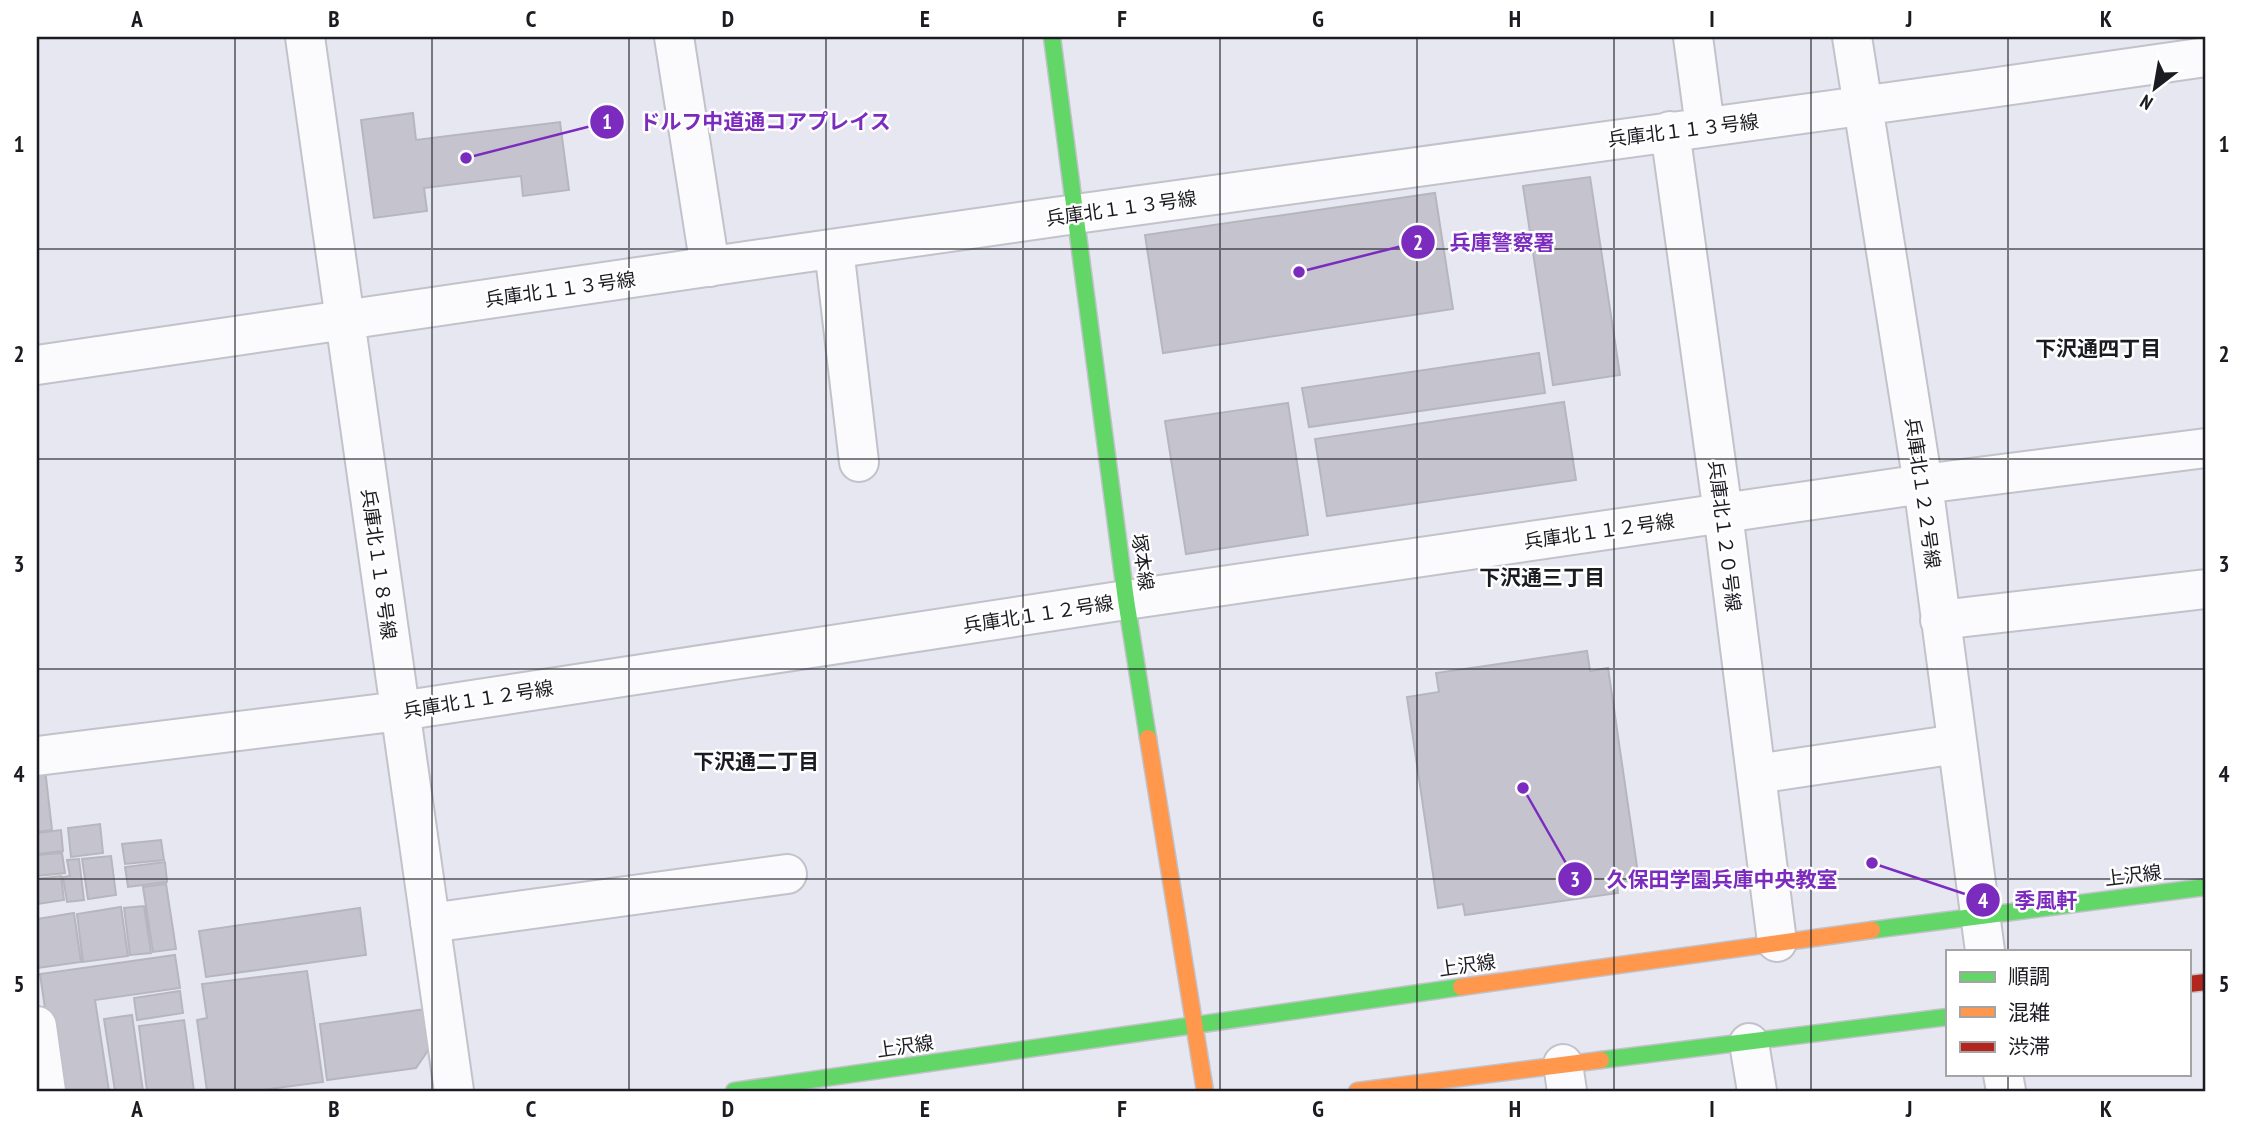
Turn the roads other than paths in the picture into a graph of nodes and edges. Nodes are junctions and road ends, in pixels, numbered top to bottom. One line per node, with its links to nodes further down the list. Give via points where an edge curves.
1 (305, 37): 12 (street, 兵庫北１１８号線)
2 (674, 37): 11 (street)
3 (1052, 37): 9 (main road, 塚本線)
4 (1693, 37): 8 (street, 兵庫北１２０号線)
5 (1852, 37): 7 (street, 兵庫北１２２号線)
6 (2206, 57): 7 (street, 兵庫北１１３号線)
7 (1862, 108): 8 (street, 兵庫北１１３号線); 16 (street, 兵庫北１２２号線)
8 (1688, 129): 9 (street, 兵庫北１１３号線); 17 (street, 兵庫北１２０号線)
9 (1076, 214): 10 (street, 兵庫北１１３号線); 19 (main road, 塚本線)
10 (834, 249): 11 (street, 兵庫北１１３号線); 15 (street)
11 (710, 267): 12 (street, 兵庫北１１３号線)
12 (345, 320): 13 (street, 兵庫北１１３号線); 21 (street, 兵庫北１１８号線)
13 (37, 365)
14 (2206, 447): 16 (street, 兵庫北１１２号線)
15 (859, 462)
16 (1923, 484): 17 (street, 兵庫北１１２号線); 20 (street, 兵庫北１２２号線)
17 (1723, 513): 19 (street, 兵庫北１１２号線); 24 (street, 兵庫北１２０号線)
18 (2206, 589): 20 (street)
19 (1126, 600): 21 (street, 兵庫北１１２号線); 32 (main road, 塚本線)
20 (1940, 620): 22 (street, 兵庫北１２２号線)
21 (400, 711): 23 (street, 兵庫北１１２号線); 27 (street, 兵庫北１１８号線)
22 (1957, 744): 24 (street); 28 (street, 兵庫北１２２号線)
23 (37, 756)
24 (1756, 774): 29 (street, 兵庫北１２０号線)
25 (787, 874): 27 (street)
26 (2206, 887): 28 (main road, 上沢線)
27 (430, 923): 36 (street, 兵庫北１１８号線)
28 (1982, 934): 29 (main road, 上沢線)
29 (1777, 942): 32 (main road, 上沢線)
30 (1946, 1017): 33 (main road)
31 (37, 1026): 35 (street)
32 (1194, 1026): 37 (main road, 上沢線); 38 (main road, 塚本線)
33 (1749, 1043): 34 (main road); 40 (street)
34 (1565, 1078): 39 (main road)
35 (46, 1091)
36 (454, 1091)
37 (734, 1091)
38 (1205, 1091)
39 (1357, 1091)
40 (1757, 1091)

